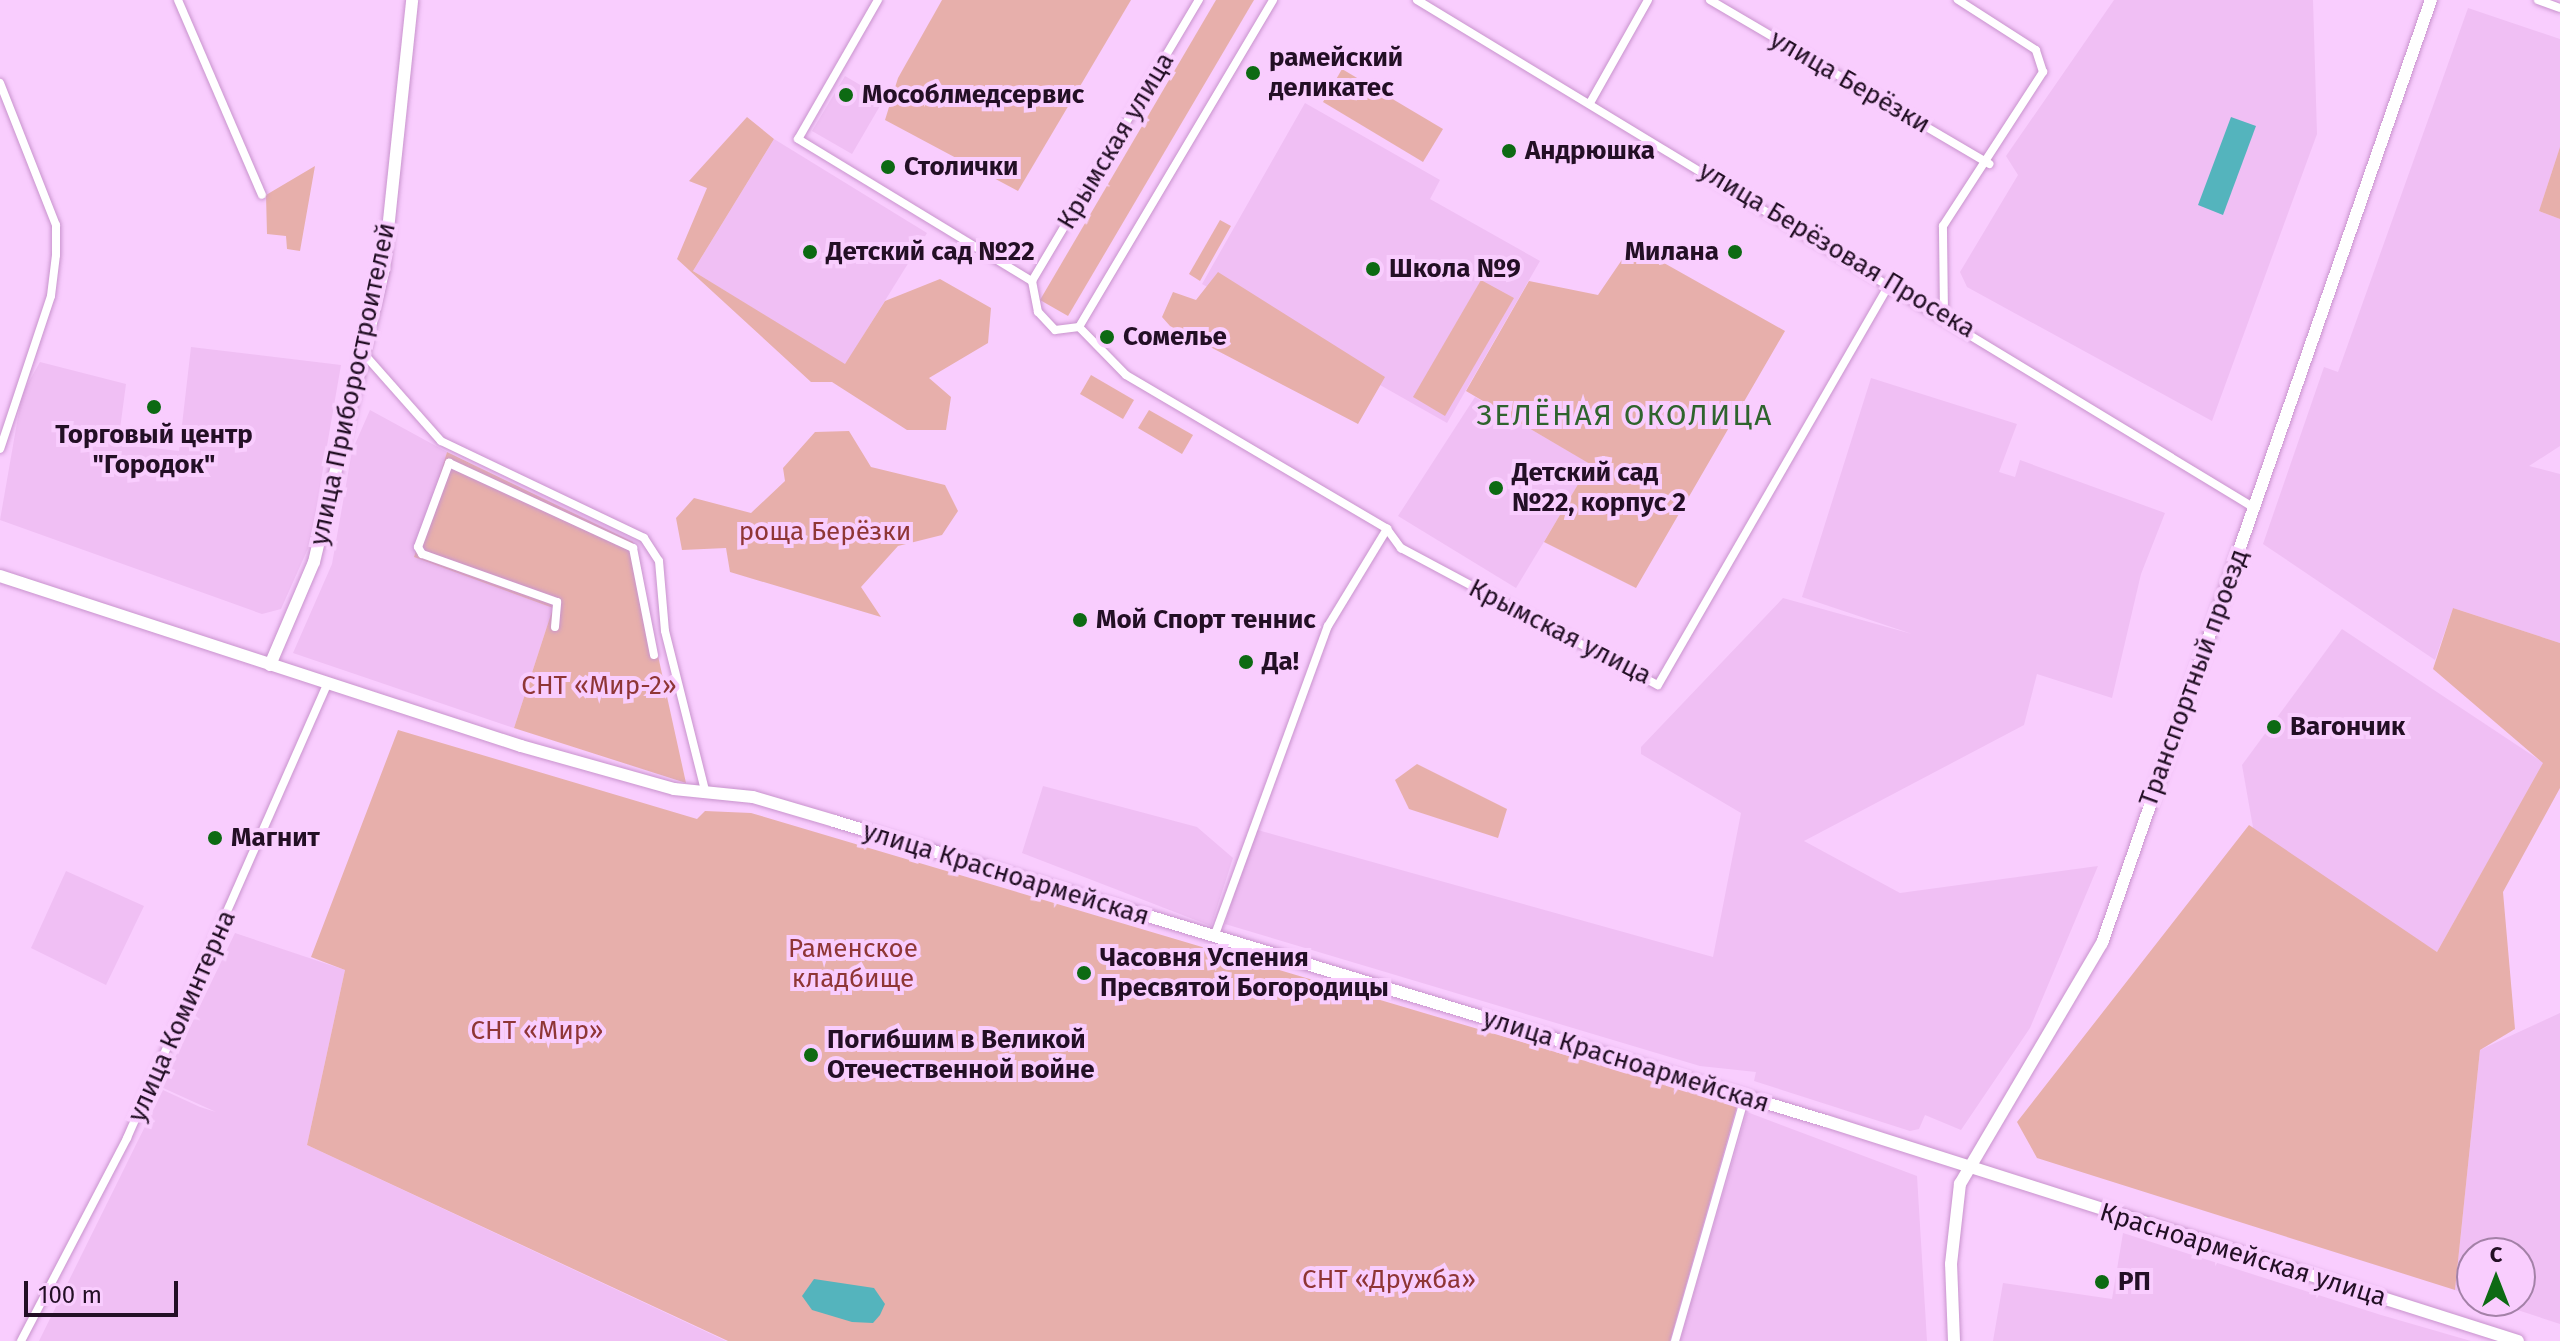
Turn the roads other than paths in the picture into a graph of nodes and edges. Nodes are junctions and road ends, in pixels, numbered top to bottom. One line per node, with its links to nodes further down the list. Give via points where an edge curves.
1 (178, 0): 16 (street)
2 (412, 0): 21 (main road, улица Приборостроителей, via 384,268)
3 (878, 0): 17 (street, via 798,139)
4 (1199, 0): 17 (street, Крымская улица)
5 (1273, 0): 20 (street)
6 (1417, 0): 14 (street, улица Берёзовая Просека)
7 (1648, 0): 14 (street)
8 (1710, 0): 15 (street, улица Берёзки)
9 (1958, 0): 15 (street, via 2042,60 2043,72)
10 (2431, 0): 23 (main road, Транспортный проезд)
11 (2538, 0): 12 (street)
12 (2555, 4)
13 (0, 83): 22 (street, via 56,225 56,255 51,296)
14 (1590, 103): 18 (street, улица Берёзовая Просека)
15 (1989, 164): 19 (street, via 1943,226)
16 (262, 195)
17 (1032, 281): 20 (street, via 1038,312 1055,330)
18 (1891, 282): 19 (street, улица Берёзовая Просека); 24 (street, Крымская улица, via 1658,685 1401,548)
19 (1944, 314): 23 (street, улица Берёзовая Просека)
20 (1079, 327): 24 (street, Крымская улица, via 1126,375)
21 (360, 349): 28 (main road, улица Приборостроителей, via 314,562); 30 (street, via 441,441 644,538 659,561 665,631)
22 (0, 449)
23 (2253, 507): 33 (main road, Транспортный проезд, via 2102,943 2070,1009)
24 (1387, 529): 31 (street, via 1328,626 1252,817)
25 (0, 576): 28 (main road)
26 (555, 627): 27 (street, via 557,602 422,554 418,547 449,463 633,548)
27 (654, 655)
28 (270, 665): 29 (main road, улица Красноармейская)
29 (327, 684): 30 (main road, улица Красноармейская); 34 (street, улица Коминтерна, via 127,1138)
30 (706, 794): 31 (main road, улица Красноармейская, via 753,797)
31 (1214, 937): 32 (main road, улица Красноармейская)
32 (1745, 1097): 33 (main road, улица Красноармейская); 35 (street)
33 (1968, 1169): 36 (main road, Транспортный проезд, via 1955,1208); 37 (main road, Красноармейская улица)
34 (21, 1341)
35 (1675, 1341)
36 (1954, 1341)
37 (2518, 1341)

